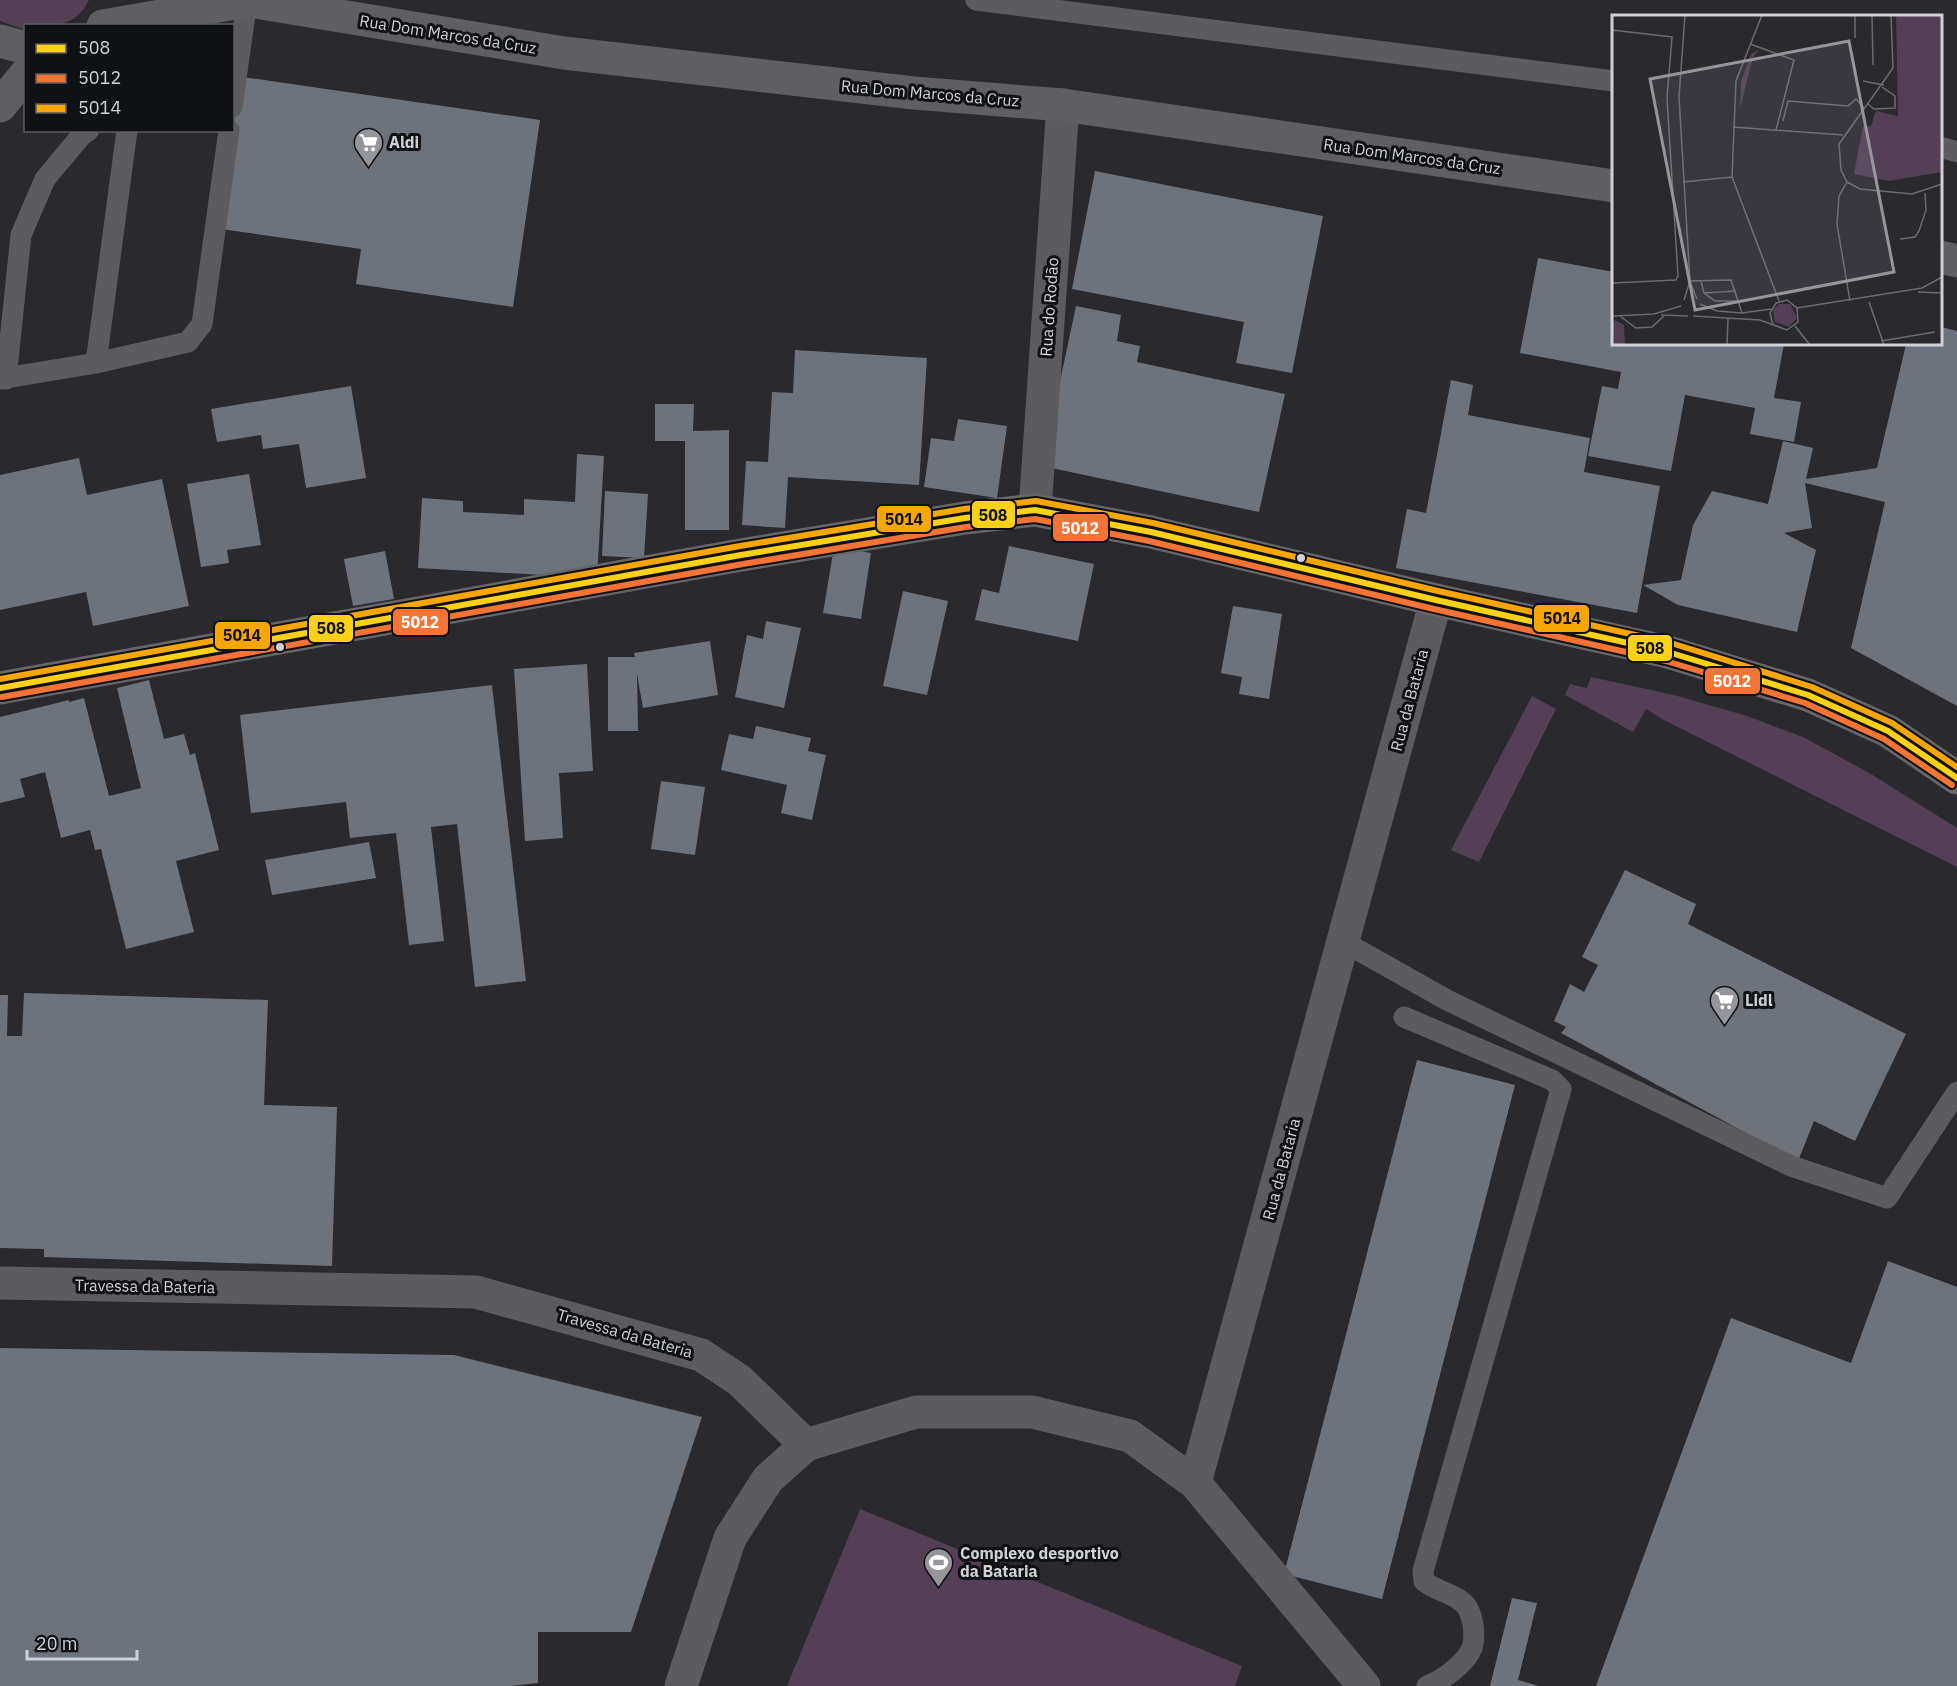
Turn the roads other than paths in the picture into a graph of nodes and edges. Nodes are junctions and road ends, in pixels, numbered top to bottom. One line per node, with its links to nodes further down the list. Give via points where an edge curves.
1 (107, 0): 4 (street)
2 (976, 0): 9 (lane)
3 (246, 1): 5 (street, Rua Dom Marcos da Cruz); 10 (lane); 11 (street, Rua Dom Marcos da Cruz, via 564,53 914,93)
4 (92, 24)
5 (114, 24)
6 (0, 41): 7 (street)
7 (24, 47)
8 (24, 76): 12 (street)
9 (1612, 81)
10 (234, 88)
11 (1063, 105): 18 (street, Rua Dom Marcos da Cruz); 23 (street, Rua do Rodão)
12 (0, 106)
13 (86, 132): 22 (lane, via 45,179 21,235)
14 (127, 132): 21 (lane)
15 (229, 132): 21 (lane, via 202,324 188,342)
16 (1942, 147): 17 (lane)
17 (1957, 152)
18 (1612, 186)
19 (1942, 257): 20 (street)
20 (1957, 261)
21 (96, 363): 22 (lane)
22 (3, 379)
23 (1035, 510): 24 (main road, via 1151,532); 25 (main road, via 741,555)
24 (1436, 600): 26 (main road, via 1668,652 1808,695 1888,731); 27 (street, Rua da Bataria)
25 (0, 688)
26 (1957, 778)
27 (1344, 942): 29 (lane, via 1447,1000 1791,1166 1887,1198); 32 (street, Rua da Bataria)
28 (1404, 1017): 35 (lane, via 1552,1080 1561,1089 1423,1571 1424,1581 1431,1588 1448,1593 1466,1606 1473,1626 1472,1648 1456,1667)
29 (1957, 1092)
30 (0, 1283): 31 (street, Travessa da Bateria, via 476,1292 701,1355 739,1380)
31 (806, 1445): 32 (street, via 916,1412 1032,1412 1130,1436); 33 (street, via 768,1479 730,1538)
32 (1195, 1483): 34 (street)
33 (681, 1686)
34 (1364, 1686)
35 (1427, 1686)

